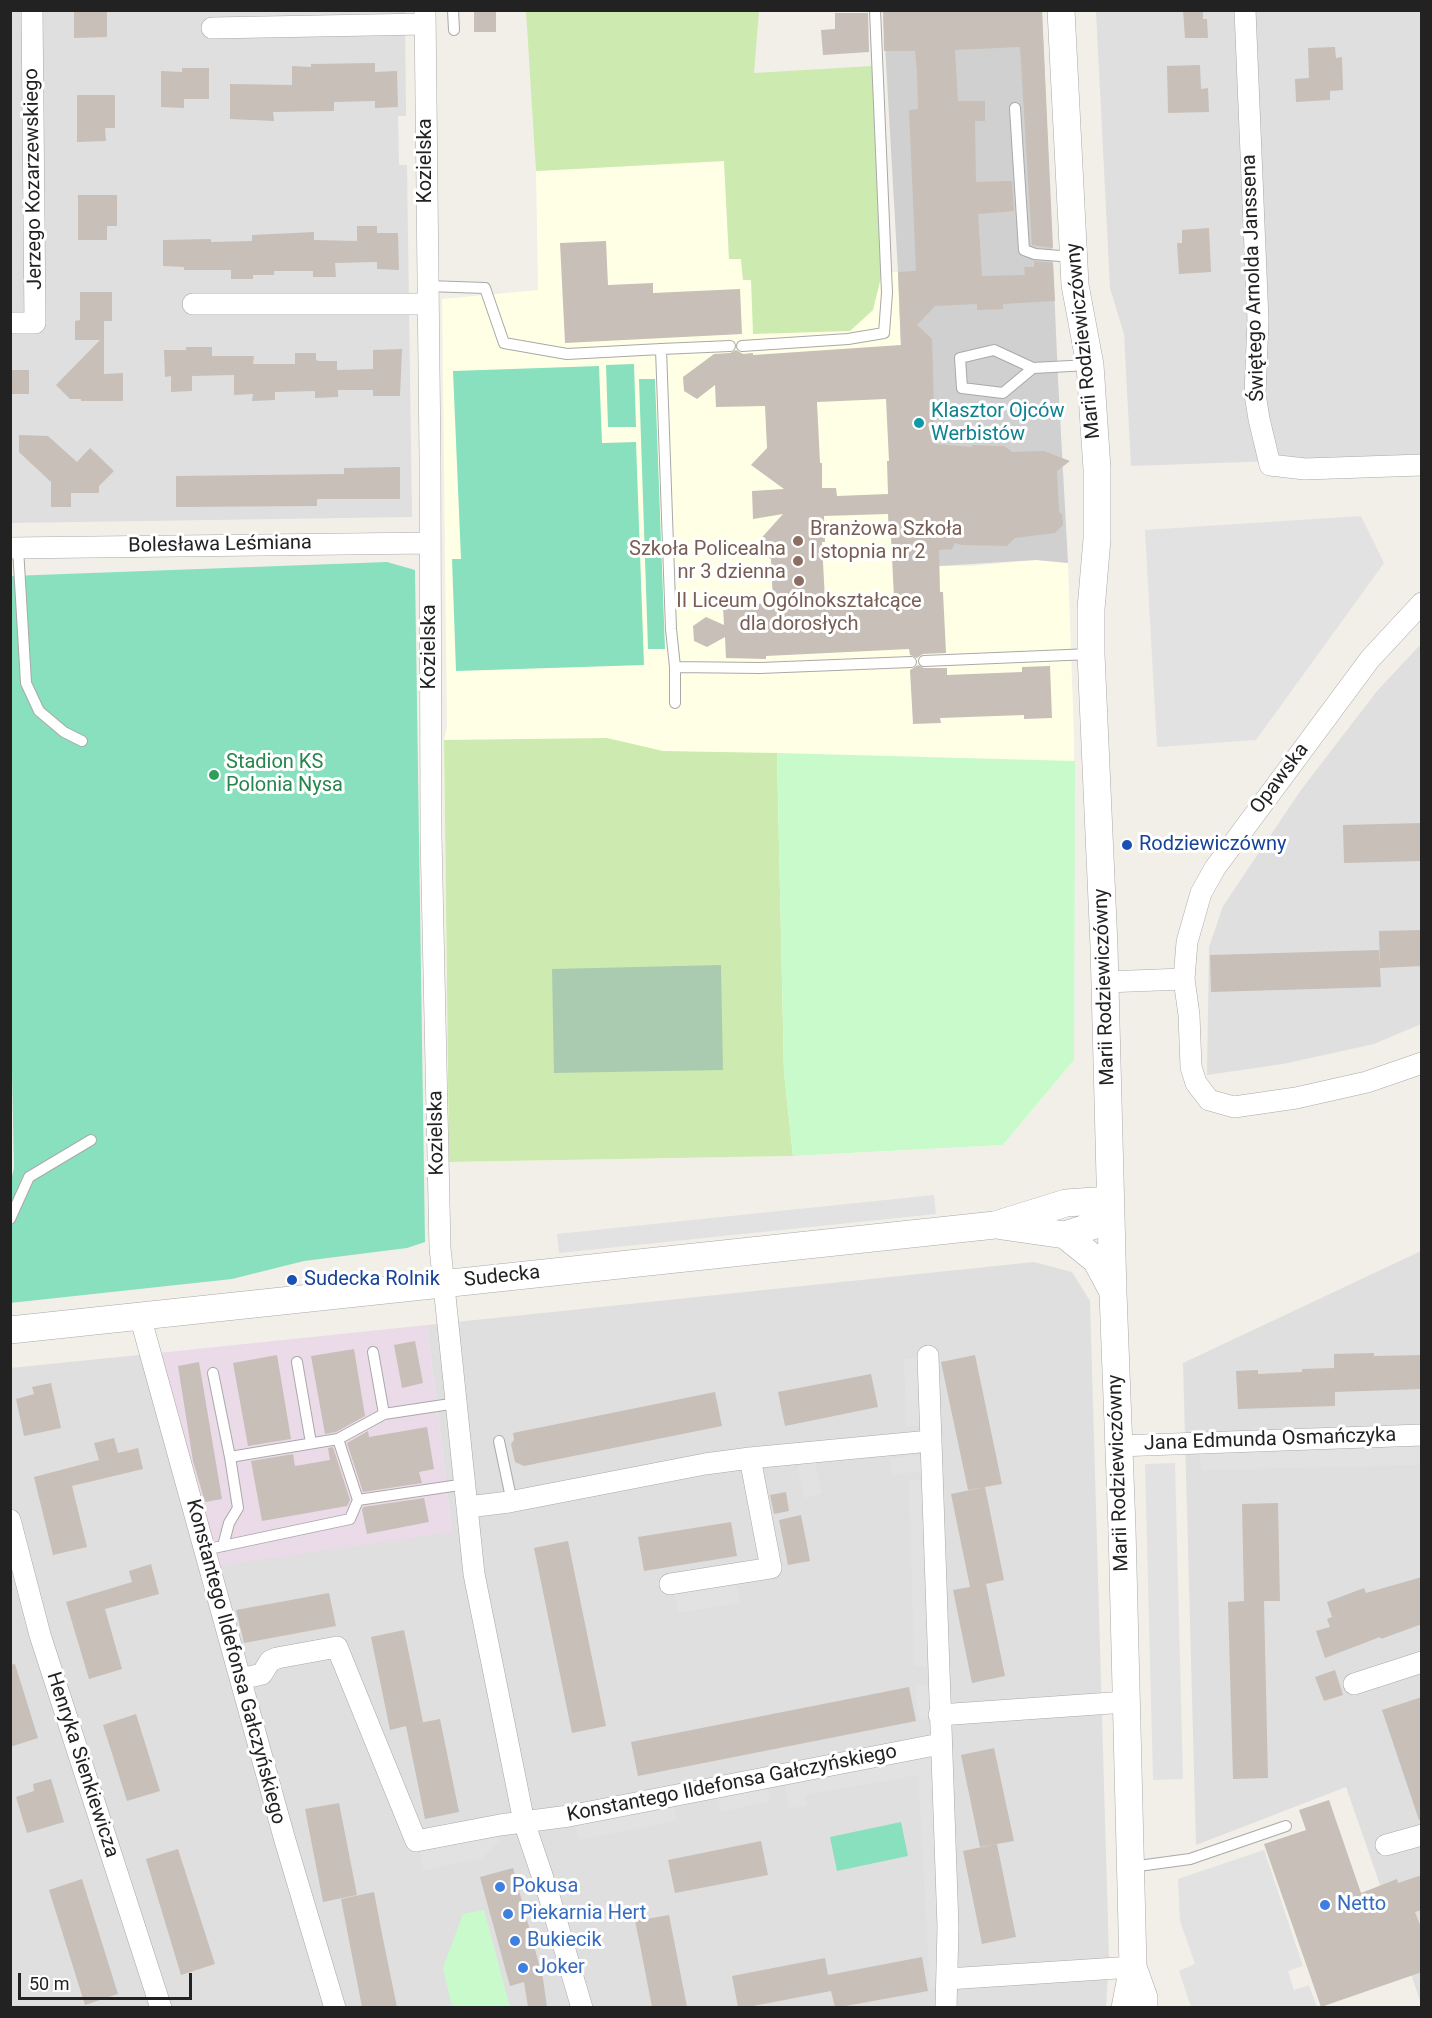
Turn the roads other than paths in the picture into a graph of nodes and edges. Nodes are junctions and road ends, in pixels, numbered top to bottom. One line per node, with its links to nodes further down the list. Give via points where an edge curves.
1 (32, 10): 13 (street, Jerzego Kozarzewskiego, via 35,323)
2 (453, 10): 8 (lane)
3 (875, 10): 15 (lane, via 887,294 884,333)
4 (1061, 10): 10 (street, Marii Rodziewiczówny)
5 (1245, 10): 19 (street, Świętego Arnolda Janssena, via 1258,321 1255,394 1270,465 1305,469)
6 (425, 17): 7 (street); 11 (street, Kozielska)
7 (212, 28)
8 (454, 30)
9 (1015, 108): 10 (lane, via 1024,250)
10 (1073, 257): 17 (street, Marii Rodziewiczówny)
11 (427, 295): 12 (street); 16 (lane, via 485,288 504,343 567,354); 20 (street, Kozielska)
12 (193, 304)
13 (10, 323)
14 (730, 346): 16 (lane)
15 (742, 346)
16 (661, 349): 26 (lane)
17 (1090, 365): 18 (lane); 23 (street, Marii Rodziewiczówny, via 1097,475)
18 (1034, 368): 18 (lane, via 1003,393 962,388 960,358 994,350)
19 (1422, 465)
20 (430, 543): 21 (street, Bolesława Leśmiana); 37 (street, Kozielska, via 430,836)
21 (14, 548): 28 (lane, via 26,683 39,711)
22 (1422, 603): 29 (street, Opawska, via 1370,659 1215,868 1201,893 1187,942)
23 (1091, 654): 24 (lane); 30 (street, Marii Rodziewiczówny)
24 (924, 661)
25 (911, 662): 26 (lane)
26 (675, 667): 27 (lane)
27 (675, 703)
28 (82, 741)
29 (1184, 979): 30 (street); 31 (street, Opawska, via 1191,1067 1196,1083 1209,1100 1234,1107 1296,1098 1367,1082)
30 (1105, 982): 33 (street, Marii Rodziewiczówny)
31 (1422, 1063)
32 (91, 1140): 34 (lane, via 29,1177)
33 (1111, 1208): 35 (street, Sudecka, via 1066,1203); 36 (street, Sudecka, via 1092,1226); 38 (street, Marii Rodziewiczówny)
34 (10, 1219)
35 (994, 1225): 36 (street, Sudecka); 37 (street, Sudecka)
36 (1065, 1235): 38 (street, via 1096,1260)
37 (443, 1283): 39 (street, Sudecka); 45 (street)
38 (1113, 1293): 52 (street, Marii Rodziewiczówny)
39 (140, 1316): 40 (street, Sudecka); 60 (street, Konstantego Ildefonsa Gałczyńskiego)
40 (10, 1330)
41 (373, 1352): 46 (lane)
42 (928, 1356): 50 (street)
43 (297, 1362): 51 (lane)
44 (213, 1373): 53 (lane)
45 (457, 1403): 46 (lane); 55 (street)
46 (384, 1414): 48 (lane)
47 (1422, 1434): 52 (street, Jana Edmunda Osmańczyka)
48 (338, 1439): 51 (lane); 56 (lane)
49 (500, 1441): 57 (lane)
50 (930, 1441): 54 (street); 66 (street)
51 (311, 1443): 53 (lane)
52 (1118, 1446): 65 (street, Marii Rodziewiczówny)
53 (230, 1457): 60 (lane, via 238,1508)
54 (750, 1458): 57 (street); 61 (street, via 771,1568)
55 (466, 1484): 56 (lane); 58 (street)
56 (358, 1500): 60 (lane, via 350,1519)
57 (509, 1502): 58 (street)
58 (468, 1507): 68 (street, via 474,1574)
59 (10, 1520): 75 (street, Henryka Sienkiewicza, via 40,1635)
60 (214, 1548): 63 (street, Konstantego Ildefonsa Gałczyńskiego)
61 (670, 1584)
62 (1422, 1662): 64 (street)
63 (242, 1680): 68 (street, Konstantego Ildefonsa Gałczyńskiego, via 262,1674 270,1661 277,1658 337,1647 416,1841); 76 (street, Konstantego Ildefonsa Gałczyńskiego, via 296,1883)
64 (1354, 1684)
65 (1126, 1702): 66 (street); 72 (street, Marii Rodziewiczówny)
66 (939, 1715): 67 (street)
67 (940, 1744): 68 (street, Konstantego Ildefonsa Gałczyńskiego); 74 (street, via 948,1927)
68 (524, 1822): 77 (street)
69 (1286, 1826): 72 (lane, via 1190,1859)
70 (1422, 1834): 71 (street)
71 (1386, 1845)
72 (1130, 1867): 73 (street, Marii Rodziewiczówny)
73 (1133, 1967): 74 (street); 79 (street, Marii Rodziewiczówny); 80 (street, Marii Rodziewiczówny)
74 (946, 1979): 78 (street)
75 (162, 2007)
76 (335, 2007)
77 (582, 2007)
78 (946, 2007)
79 (1125, 2007)
80 (1144, 2007)

